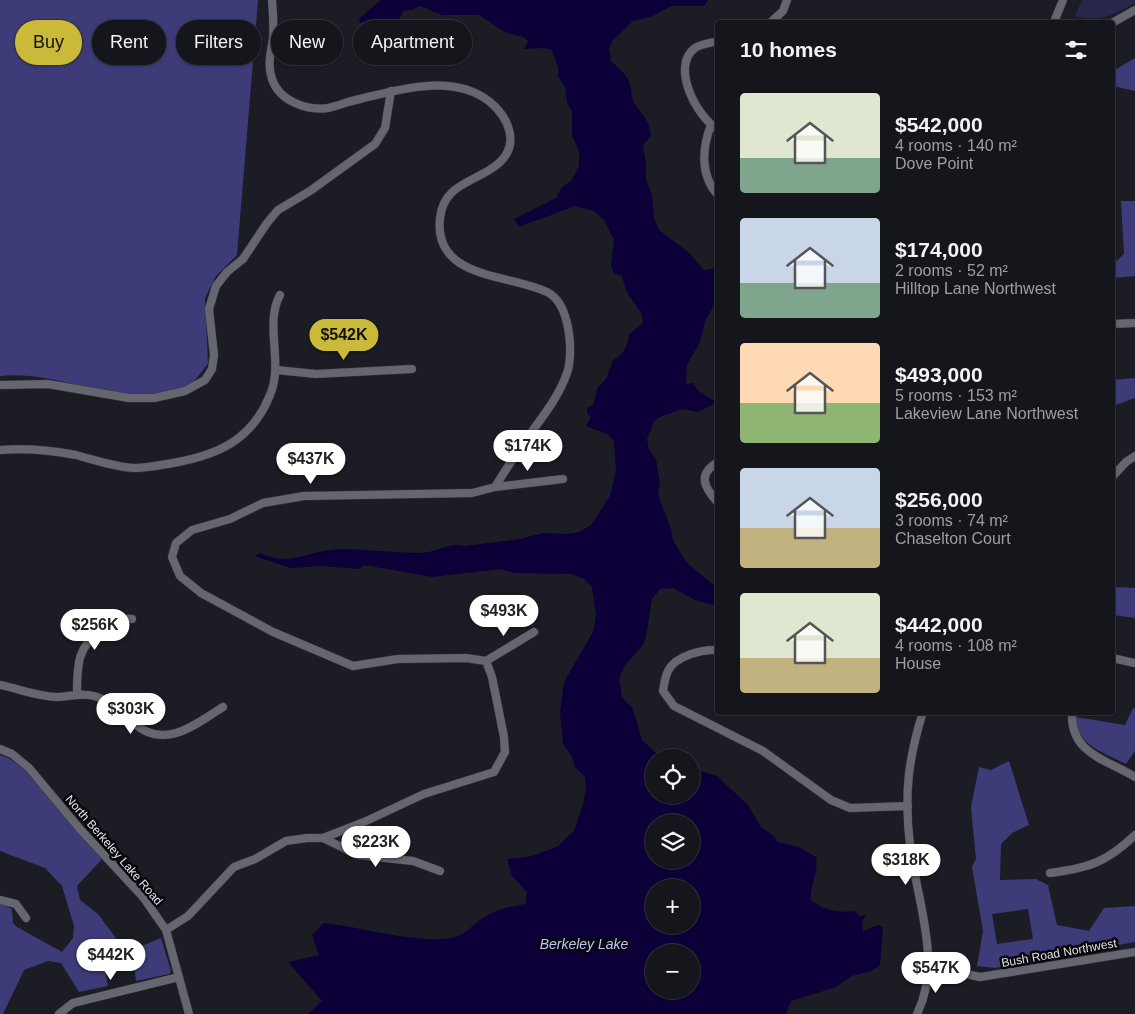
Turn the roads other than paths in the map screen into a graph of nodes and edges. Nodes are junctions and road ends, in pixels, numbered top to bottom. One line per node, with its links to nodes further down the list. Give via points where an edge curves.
1 (272, 0): 9 (street, via 273,38 268,65 272,82 285,97 301,106 327,108)
2 (787, 0): 5 (street, via 783,11)
3 (1063, 0): 6 (street)
4 (1135, 10): 7 (street)
5 (774, 20)
6 (1057, 20)
7 (1115, 21)
8 (715, 42): 10 (street, via 695,47 686,59 684,73 689,90)
9 (391, 91): 17 (street, via 385,128 375,144 310,192 278,210 243,260 216,286 209,308 214,355 212,369 205,380 185,391 154,398 129,398 48,384); 23 (street, via 451,85 472,90 491,103 510,126 512,136 508,150 499,163 450,194 440,217 441,237 449,251 467,268 548,292 568,325 571,343 567,372 552,406)
10 (714, 127): 11 (street, via 706,137 704,157 707,179)
11 (715, 191)
12 (280, 294): 16 (street, via 275,305)
13 (1135, 323): 14 (street)
14 (1115, 324)
15 (412, 369): 16 (street, via 316,374)
16 (276, 370): 18 (street, via 271,393 258,418 232,443 202,458 136,468 61,452)
17 (0, 385)
18 (0, 450)
19 (1135, 456): 21 (street)
20 (715, 464): 24 (street, via 704,480 705,489)
21 (1115, 474)
22 (563, 479): 23 (street)
23 (495, 487): 29 (street, via 472,493 304,496 263,503 192,530 176,543 172,557 180,576 201,593 273,632 353,666 398,659 466,658)
24 (715, 500)
25 (132, 619): 32 (street, via 116,620 90,638 79,656)
26 (534, 632): 29 (street)
27 (715, 650): 38 (street, via 705,650 681,659 668,670 663,691 674,706 763,751 838,803 850,808)
28 (1115, 659): 30 (street)
29 (486, 661): 40 (street, via 504,737 505,752 494,772 424,794)
30 (1135, 663)
31 (0, 685): 32 (street, via 58,697)
32 (77, 694): 33 (street, via 114,704 140,729 155,735 171,736 185,731)
33 (223, 707)
34 (922, 715): 38 (street, via 908,769)
35 (1072, 715): 37 (street, via 1072,728 1080,745)
36 (0, 749): 45 (street, North Berkeley Lake Road, via 29,768 143,897)
37 (1135, 777)
38 (908, 806): 47 (street, via 910,843)
39 (1135, 835): 42 (street, via 1112,856 1100,862 1086,868)
40 (323, 838): 41 (street, via 358,854 413,861); 45 (street, via 286,842 234,867 188,916)
41 (440, 871)
42 (1050, 873)
43 (0, 900): 44 (street, via 16,904)
44 (26, 918)
45 (166, 930): 48 (street, North Berkeley Lake Road)
46 (1135, 952): 47 (street, Bush Road Northwest, via 980,977)
47 (928, 966): 51 (street, via 925,992)
48 (179, 977): 49 (street, via 73,1003); 50 (street, North Berkeley Lake Road)
49 (59, 1014)
50 (189, 1014)
51 (917, 1014)

